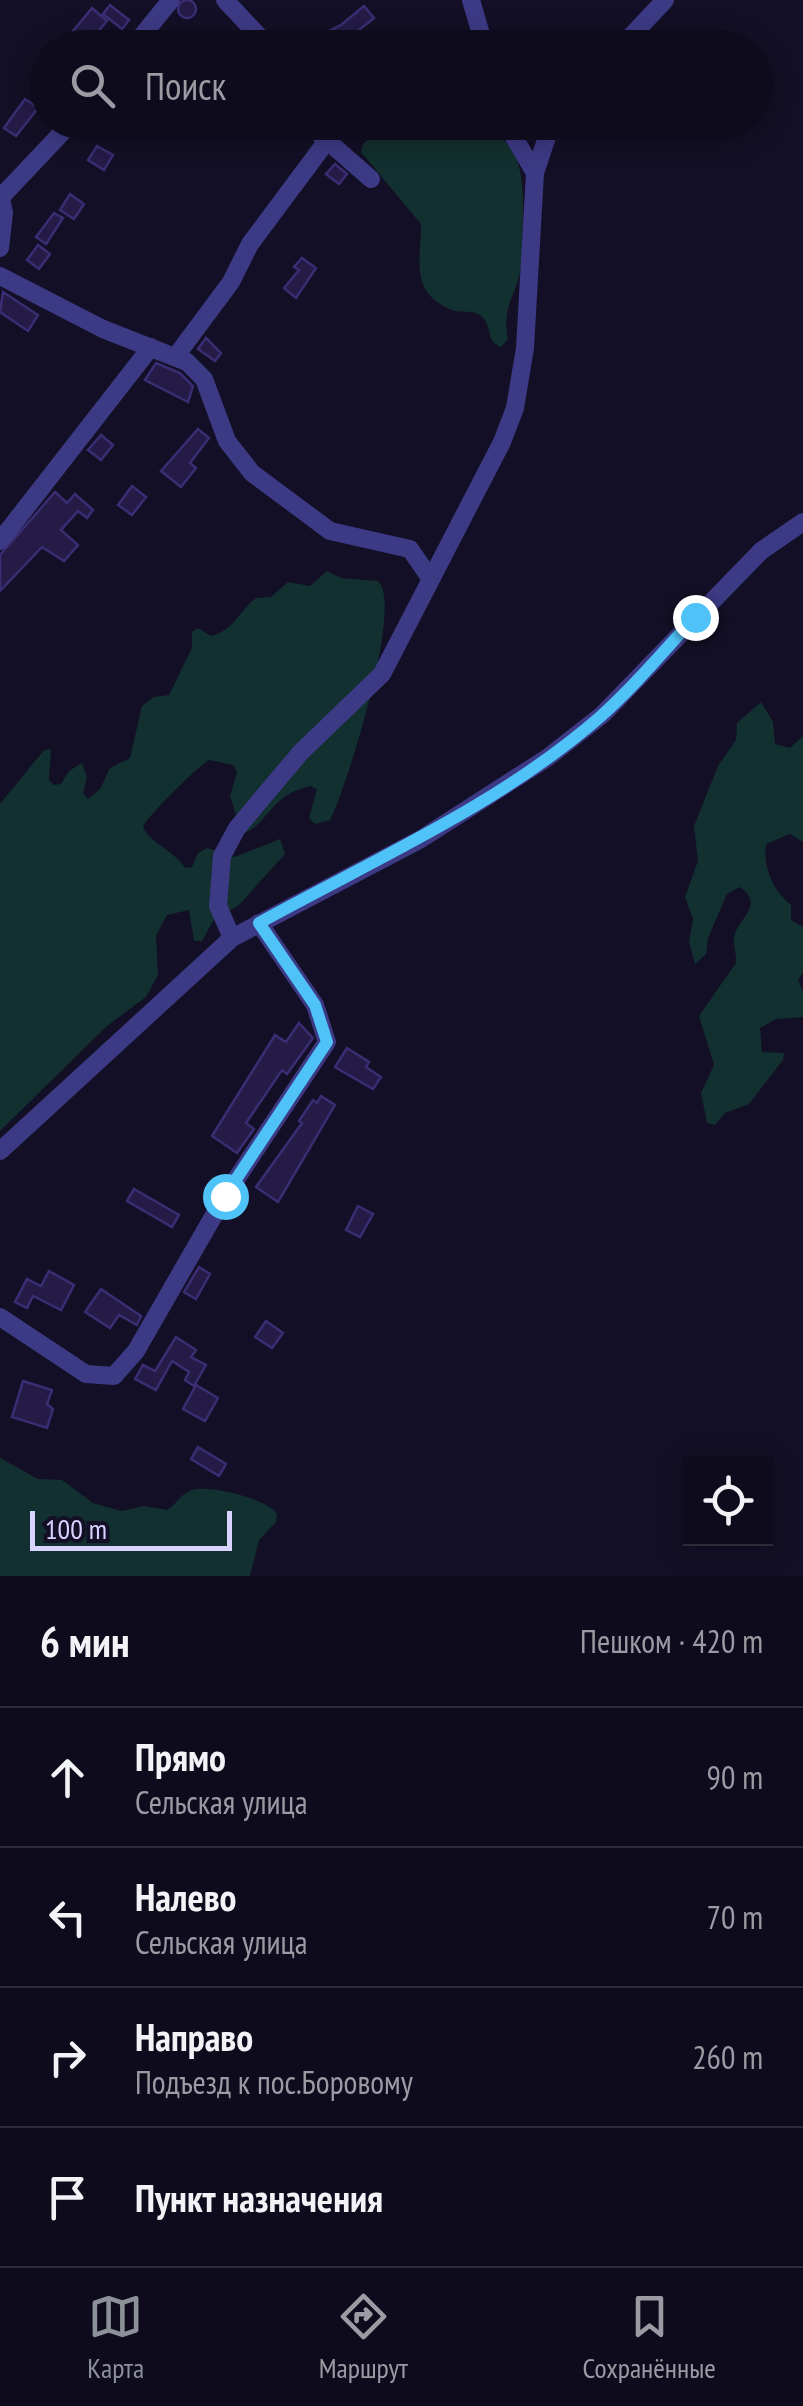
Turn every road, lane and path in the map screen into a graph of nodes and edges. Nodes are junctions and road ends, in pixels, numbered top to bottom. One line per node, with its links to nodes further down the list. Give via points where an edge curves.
1 (171, 0): 5 (street)
2 (225, 0): 6 (street)
3 (471, 0): 7 (street)
4 (665, 0): 8 (street)
5 (147, 30)
6 (253, 30)
7 (480, 30)
8 (637, 30)
9 (54, 140): 15 (street)
10 (515, 140): 13 (street)
11 (546, 140): 13 (street)
12 (326, 142): 14 (street); 19 (street)
13 (534, 173): 22 (street, via 525,348 514,408)
14 (371, 179)
15 (1, 194): 16 (street)
16 (0, 248)
17 (0, 276): 18 (street)
18 (151, 347): 19 (street); 21 (street)
19 (176, 356): 22 (street, via 204,379 227,441 252,473 330,532 410,549)
20 (803, 522): 23 (street, via 761,551 602,715 561,748 421,838)
21 (0, 541)
22 (430, 578): 24 (street, via 382,674 300,752 237,828 222,856 218,906)
23 (259, 923): 24 (street); 26 (street, via 315,1005 327,1042 225,1196 136,1351 114,1376 95,1378)
24 (232, 938): 25 (street)
25 (0, 1151)
26 (0, 1317)

